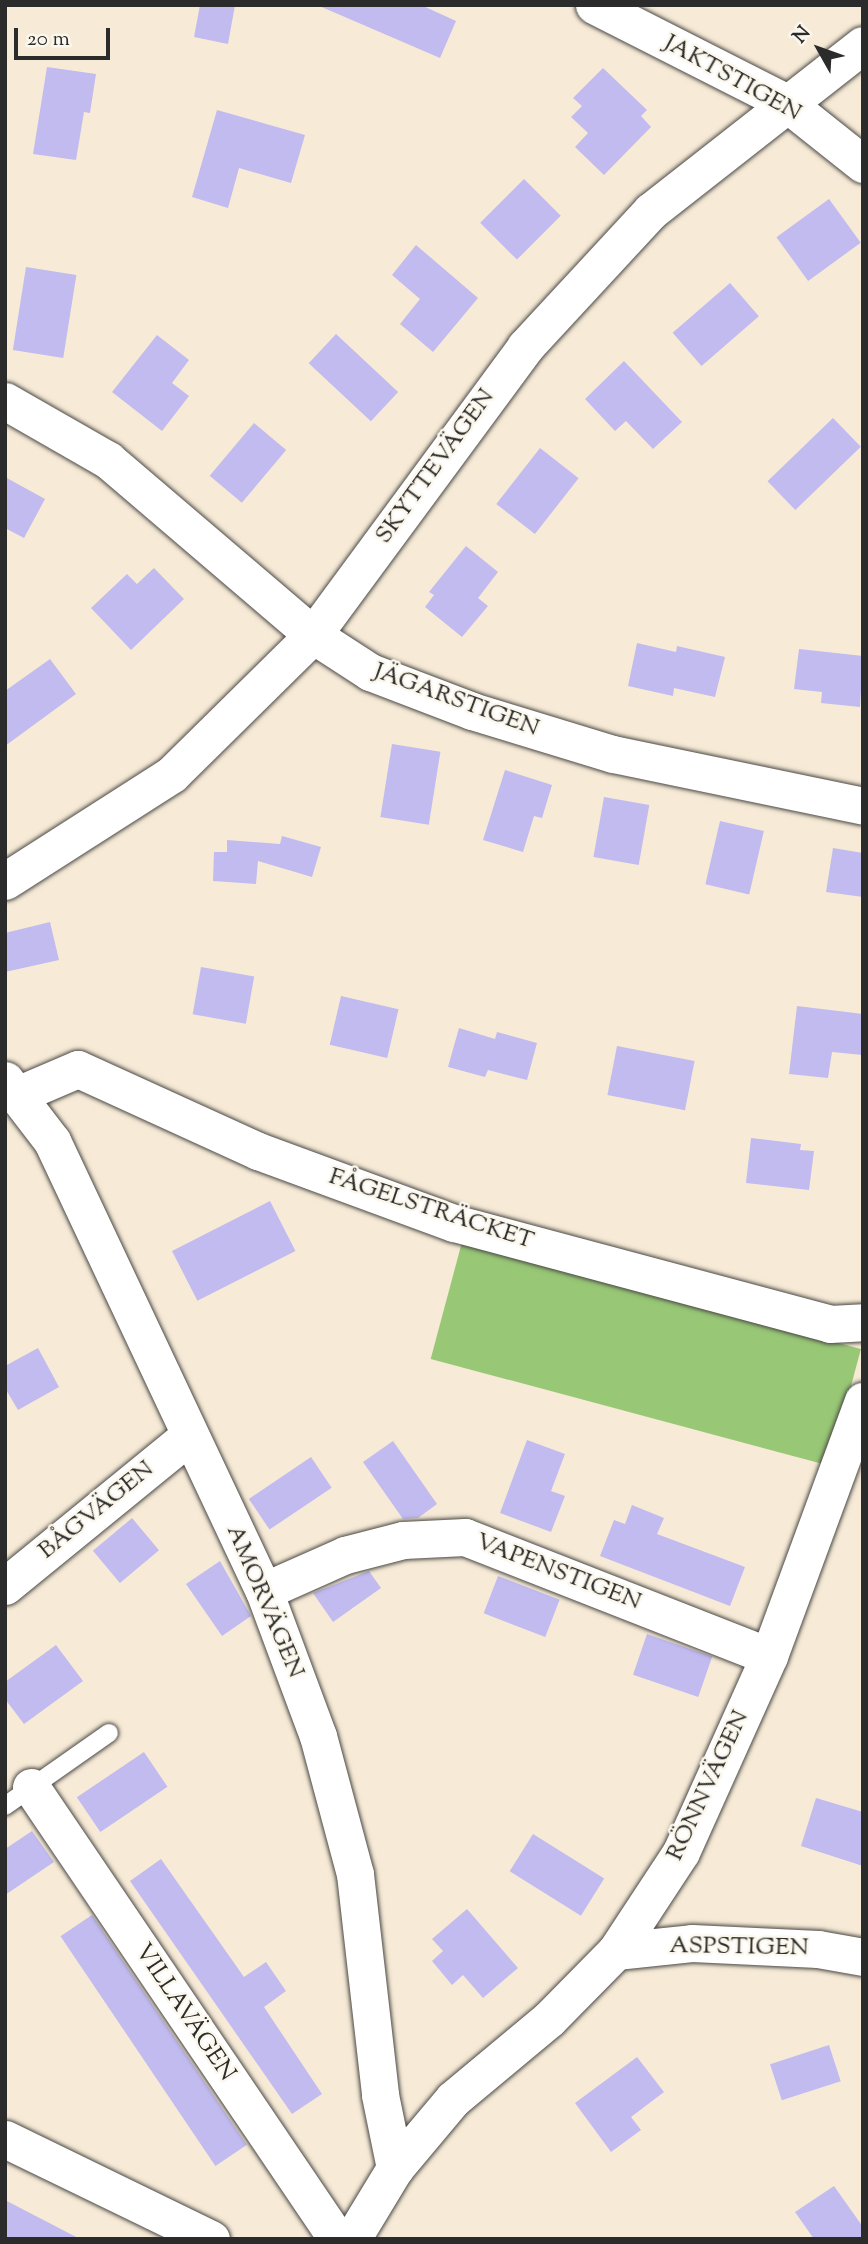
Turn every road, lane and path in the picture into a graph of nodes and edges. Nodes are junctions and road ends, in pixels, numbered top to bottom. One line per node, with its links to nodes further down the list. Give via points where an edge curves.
1 (594, 5): 3 (street, JAKTSTIGEN)
2 (863, 45): 3 (street, SKYTTEVÄGEN)
3 (785, 102): 4 (street, JAKTSTIGEN); 6 (street, SKYTTEVÄGEN, via 651,211 525,347)
4 (863, 164)
5 (5, 401): 6 (street, JÄGARSTIGEN, via 108,460)
6 (313, 635): 7 (street, JÄGARSTIGEN, via 370,672 498,719 613,754); 8 (street, SKYTTEVÄGEN, via 172,774)
7 (863, 806)
8 (5, 881)
9 (11, 1088): 10 (street, FÅGELSTRÄCKET, via 78,1069 258,1152 454,1223 830,1324); 12 (street, AMORVÄGEN, via 52,1141)
10 (863, 1322)
11 (863, 1401): 15 (street, RÖNNVÄGEN)
12 (189, 1436): 13 (street, BÅGVÄGEN); 14 (street, AMORVÄGEN)
13 (5, 1586)
14 (264, 1591): 15 (street, VAPENSTIGEN, via 380,1546 403,1540 465,1537); 21 (street, AMORVÄGEN, via 318,1736 355,1874 380,2095)
15 (769, 1656): 18 (street, RÖNNVÄGEN, via 681,1852)
16 (109, 1733): 17 (lane)
17 (18, 1797): 23 (street, VILLAVÄGEN)
18 (616, 1951): 19 (street, ASPSTIGEN, via 692,1943 818,1949); 21 (street, RÖNNVÄGEN, via 549,2019 453,2099)
19 (863, 1956)
20 (5, 2140): 22 (street)
21 (394, 2168): 24 (street, RÖNNVÄGEN)
22 (211, 2239)
23 (337, 2239)
24 (352, 2239)

